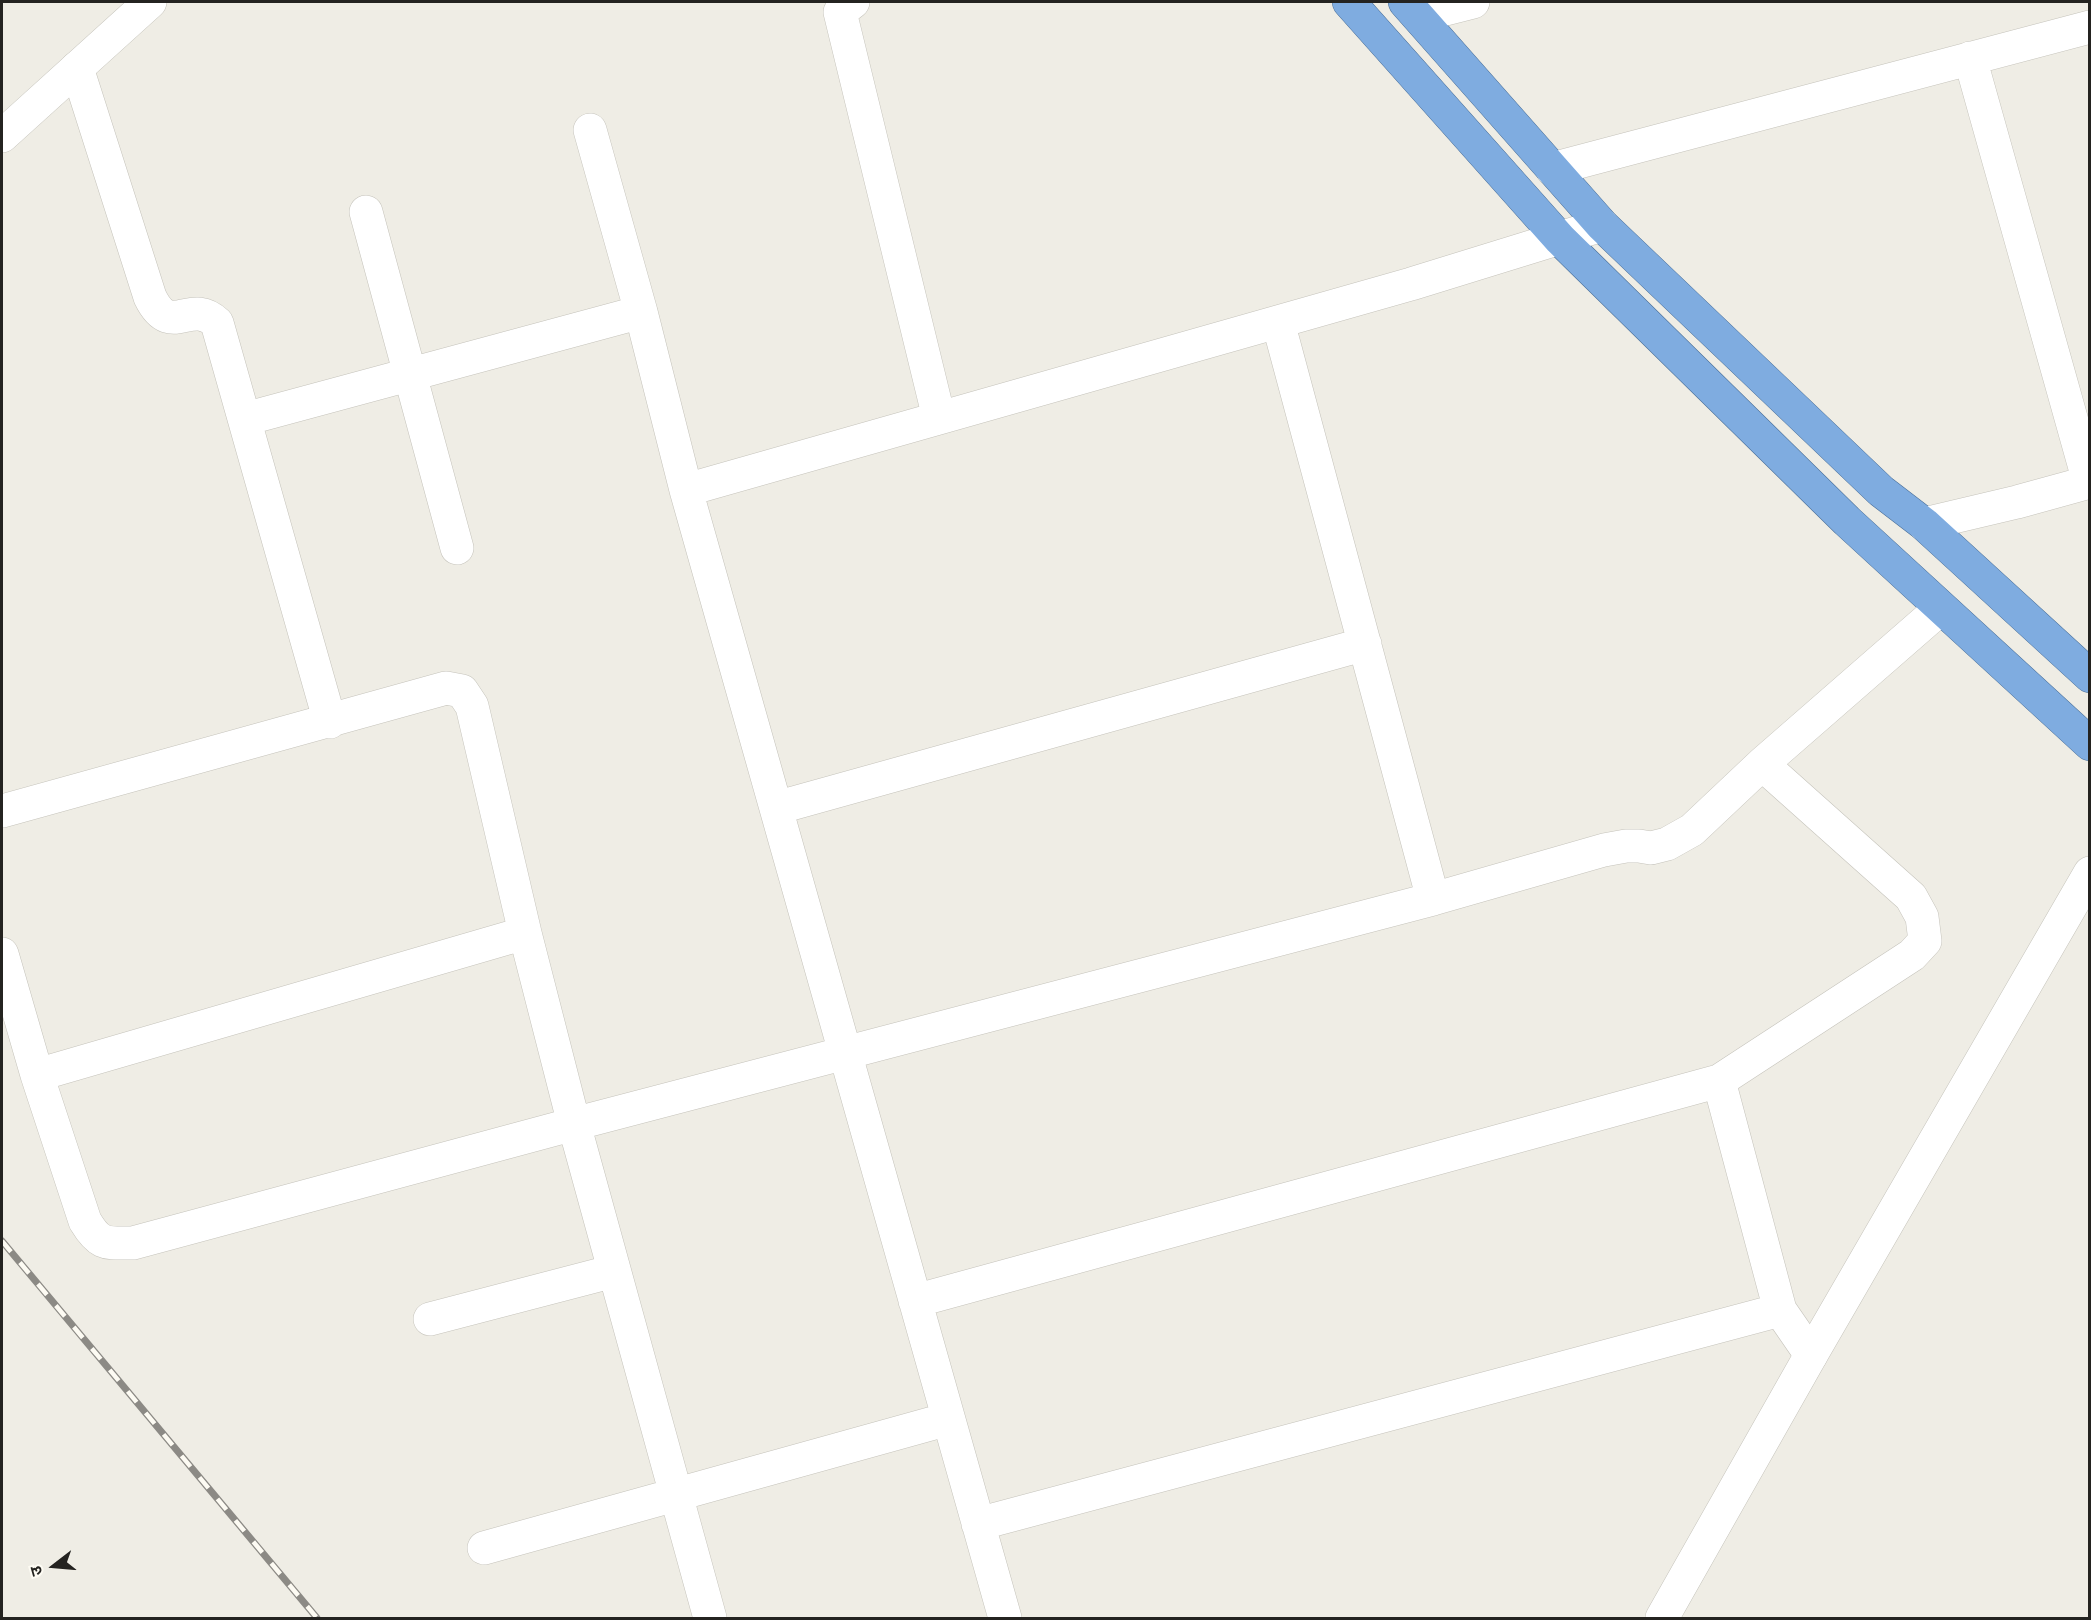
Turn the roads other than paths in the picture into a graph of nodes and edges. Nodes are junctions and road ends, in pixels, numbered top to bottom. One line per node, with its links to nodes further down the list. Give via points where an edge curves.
1 (150, 2): 8 (street)
2 (853, 2): 18 (street, via 840,12)
3 (1349, 2): 14 (highway)
4 (1473, 2): 5 (street)
5 (1411, 9): 11 (highway)
6 (2090, 27): 7 (street)
7 (1970, 58): 11 (street); 20 (street)
8 (76, 68): 10 (street); 19 (street, via 155,308 164,316 202,314 217,323)
9 (590, 130): 15 (street)
10 (2, 136)
11 (1552, 170): 13 (highway)
12 (366, 212): 17 (street)
13 (1602, 225): 14 (street); 22 (highway, via 1881,492)
14 (1560, 239): 16 (street); 24 (highway)
15 (641, 312): 17 (street); 21 (street)
16 (1278, 322): 18 (street); 25 (street)
17 (410, 374): 19 (street); 23 (street)
18 (939, 418): 21 (street)
19 (245, 419): 27 (street)
20 (2089, 482): 22 (street)
21 (686, 490): 30 (street)
22 (1924, 524): 26 (highway)
23 (457, 548)
24 (1941, 608): 28 (highway); 29 (street)
25 (1365, 644): 30 (street); 33 (street)
26 (2090, 676)
27 (330, 722): 31 (street); 34 (street, via 446,688 462,691 472,706)
28 (2090, 744)
29 (1762, 764): 33 (street, via 1692,830 1666,844 1604,850); 38 (street, via 1911,897 1922,917 1925,941 1912,955)
30 (776, 808): 36 (street)
31 (2, 811)
32 (2090, 873): 44 (street)
33 (1433, 899): 36 (street)
34 (525, 933): 37 (street); 39 (street)
35 (2, 954): 37 (street)
36 (844, 1053): 39 (street); 41 (street)
37 (38, 1076): 39 (street, via 85,1221 94,1237 110,1243 133,1243)
38 (1719, 1081): 41 (street); 42 (street)
39 (574, 1124): 40 (street)
40 (615, 1271): 43 (street); 46 (street)
41 (915, 1301): 45 (street)
42 (1780, 1310): 44 (street); 47 (street)
43 (430, 1318)
44 (1810, 1355): 51 (street)
45 (948, 1419): 46 (street); 47 (street)
46 (676, 1494): 48 (street); 49 (street)
47 (978, 1524): 50 (street)
48 (484, 1548)
49 (710, 1618)
50 (1005, 1618)
51 (1662, 1618)

